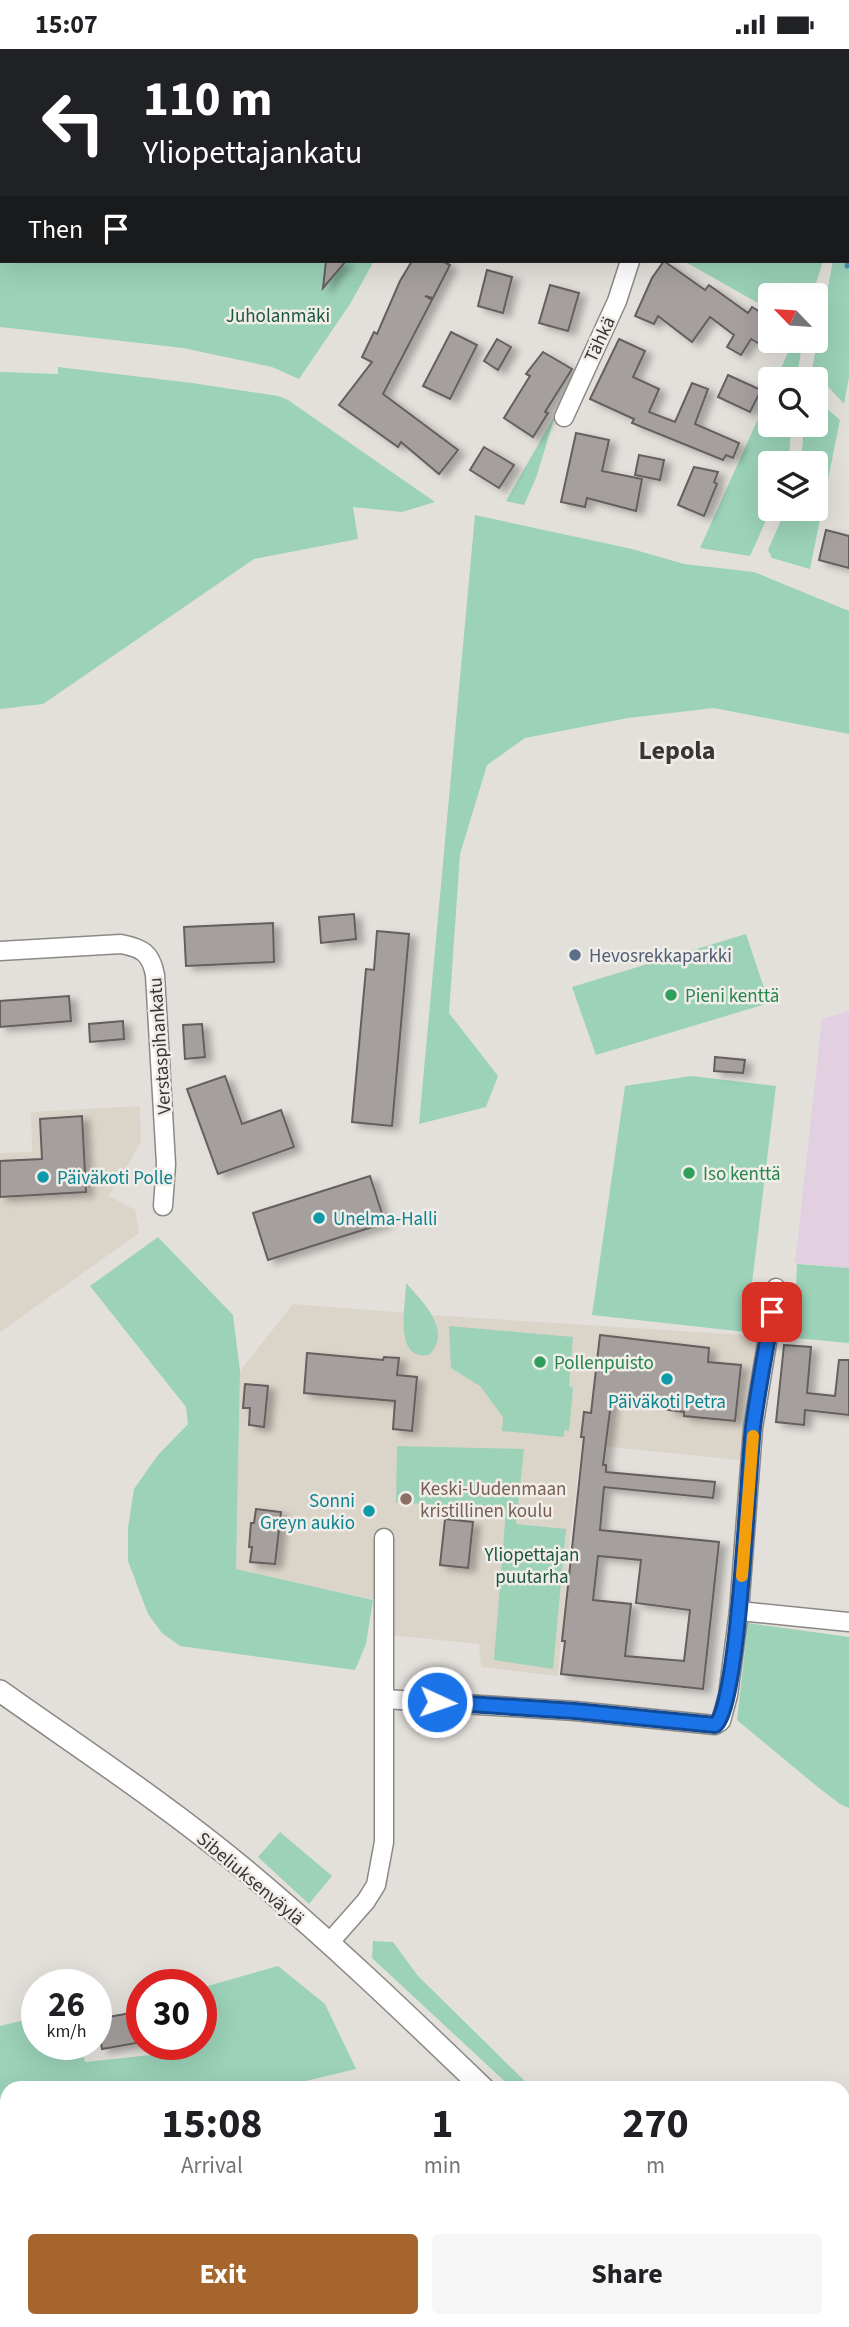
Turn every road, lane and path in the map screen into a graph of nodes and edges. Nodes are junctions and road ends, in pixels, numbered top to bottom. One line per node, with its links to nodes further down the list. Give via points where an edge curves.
1 (630, 263): 2 (street, Tähkä)
2 (564, 417)
3 (0, 951): 4 (street, Verstaspihankatu, via 121,944 148,953 155,975 166,1164)
4 (163, 1206)
5 (776, 1289): 7 (street, via 753,1428)
6 (384, 1538): 10 (street)
7 (738, 1611): 8 (street); 10 (street, via 728,1695 721,1721 715,1725)
8 (849, 1622)
9 (0, 1691): 11 (main road, Sibeliuksenväylä, via 234,1861)
10 (385, 1699): 11 (street, via 384,1842 376,1885)
11 (329, 1943): 12 (main road, Sibeliuksenväylä)
12 (476, 2081)

